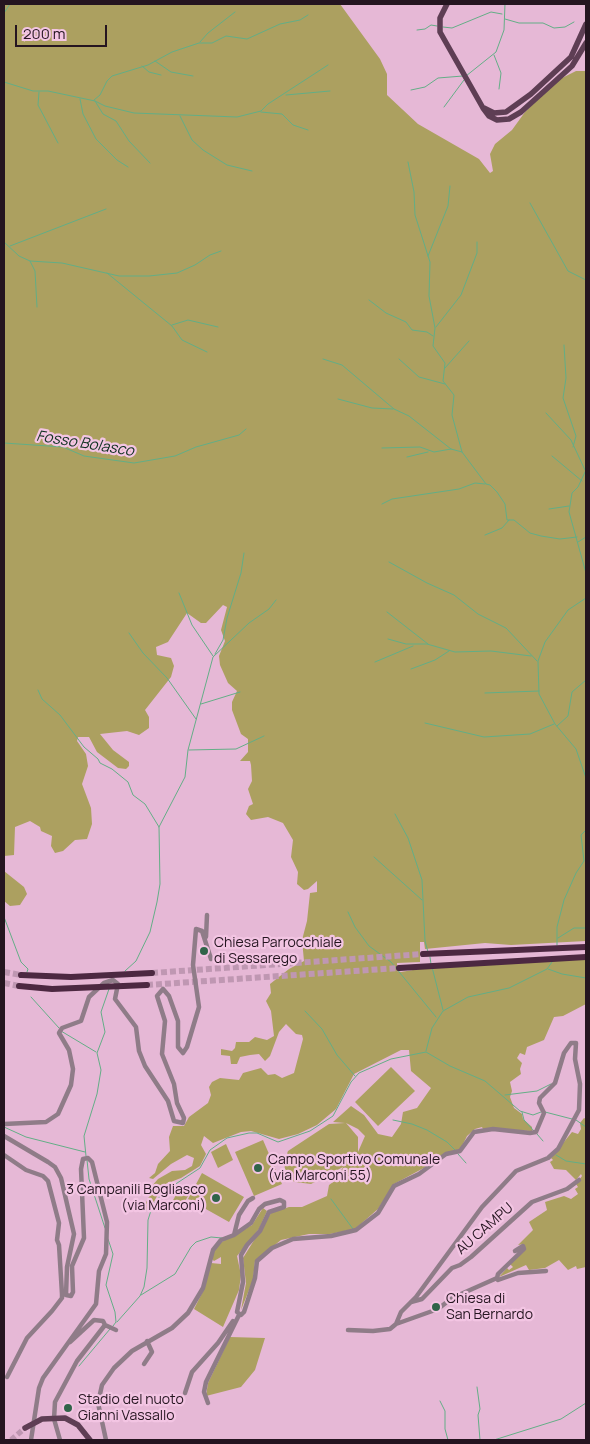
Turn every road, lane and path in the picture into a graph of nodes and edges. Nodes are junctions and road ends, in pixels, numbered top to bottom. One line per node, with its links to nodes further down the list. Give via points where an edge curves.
1 (448, 4): 4 (main road, via 440,18 440,32)
2 (586, 24): 4 (main road, via 567,62 515,107 497,114)
3 (586, 43): 4 (main road, via 569,69 512,118 495,119)
4 (481, 106)
5 (207, 915): 6 (street)
6 (205, 942): 10 (street); 16 (street, via 201,930 196,929 193,965 199,1007 183,1053 178,1047 178,1021 169,996 163,989 157,996 165,1020 162,1054 184,1118 182,1124 174,1121 168,1101 141,1058 136,1027 115,999 115,982 97,988 89,997 82,1021 62,1028 59,1033 69,1050 73,1069 71,1085 58,1114 46,1122)
7 (586, 947): 8 (highway)
8 (423, 954)
9 (586, 957): 11 (highway)
10 (211, 959)
11 (399, 968)
12 (152, 973): 13 (highway, via 71,977)
13 (21, 975)
14 (147, 985): 15 (highway)
15 (19, 986)
16 (4, 1124)
17 (4, 1136): 25 (street, via 48,1162 61,1178 74,1234 65,1292)
18 (4, 1155): 27 (street, via 26,1170 43,1176 51,1189 59,1223 57,1240 62,1294)
19 (578, 1180): 26 (street, AU CAMPU, via 568,1189 532,1202 471,1258 452,1268 422,1299)
20 (253, 1198): 21 (street, via 239,1215)
21 (234, 1234): 28 (street, via 252,1223 265,1204 284,1201 284,1207 268,1213 260,1231 241,1255 243,1278); 31 (street, via 221,1240 212,1250 203,1288 188,1313 164,1333)
22 (515, 1251): 24 (street, via 523,1246 524,1249 498,1274)
23 (546, 1271): 24 (street, via 518,1273)
24 (497, 1279): 29 (street, via 452,1298 438,1309)
25 (68, 1296): 27 (street); 32 (street, via 73,1292 72,1266 84,1238 81,1169 82,1160 87,1158 94,1168 107,1222 106,1254 98,1277 96,1304)
26 (412, 1302): 28 (street, AU CAMPU, via 482,1207 513,1175 548,1158 558,1149 579,1110 580,1084 575,1042 570,1043 560,1060 556,1083 538,1102 544,1112 535,1132 493,1129 476,1132 470,1135 463,1149 446,1154 419,1174 394,1186 378,1213 356,1230 332,1236 293,1239 266,1253 257,1261 244,1310); 29 (street, AU CAMPU, via 397,1318)
27 (57, 1305): 34 (street, via 27,1338)
28 (238, 1314): 35 (street, via 218,1343 194,1368); 36 (street, via 206,1382 204,1392)
29 (396, 1324): 30 (street, via 383,1330)
30 (348, 1330)
31 (147, 1341): 33 (street, via 152,1352); 42 (street, via 114,1368 100,1390 99,1412)
32 (67, 1344): 37 (street, via 41,1383); 40 (street, via 94,1320 103,1321 111,1328 76,1361 55,1402 54,1419)
33 (144, 1364)
34 (7, 1377)
35 (185, 1393)
36 (208, 1403)
37 (36, 1422): 38 (main road); 39 (street); 41 (main road, via 65,1418 78,1425)
38 (25, 1428)
39 (31, 1440)
40 (60, 1440)
41 (90, 1440)
42 (106, 1440)

